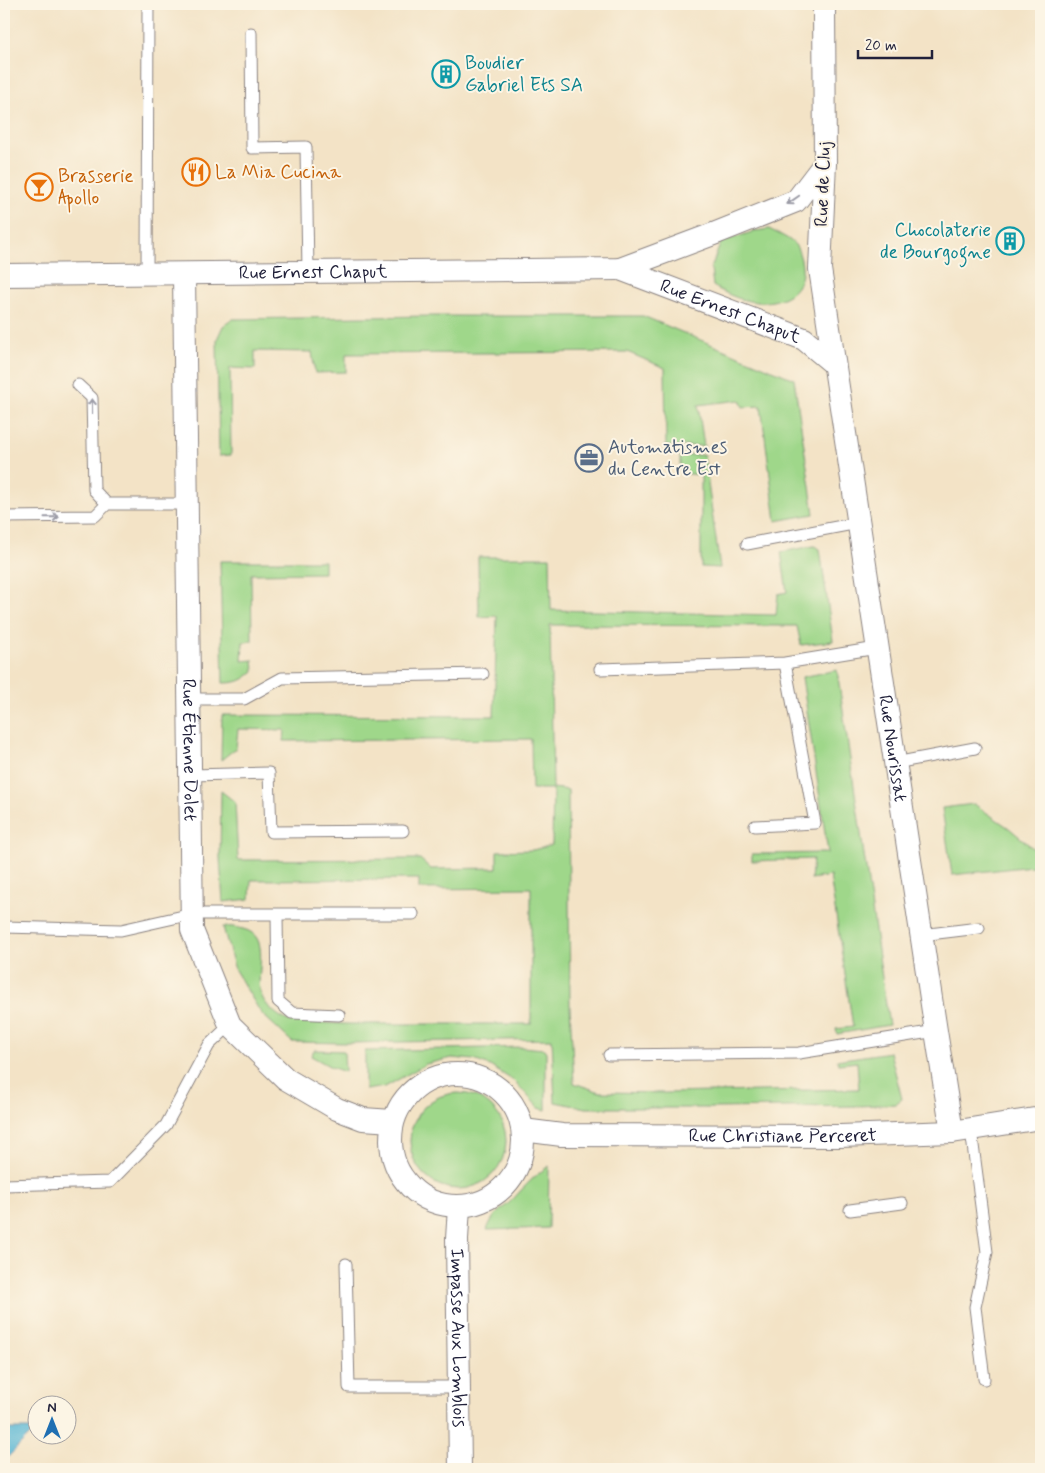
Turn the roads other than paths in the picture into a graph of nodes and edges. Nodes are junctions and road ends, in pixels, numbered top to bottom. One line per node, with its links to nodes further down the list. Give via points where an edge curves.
1 (148, 4): 7 (lane)
2 (824, 4): 4 (street, Rue de Cluj)
3 (250, 33): 6 (lane, via 252,148 306,147)
4 (825, 163): 5 (street, Rue Ernest Chaput, one-way to 5, via 796,200); 10 (street, Rue de Cluj, via 820,269)
5 (620, 269): 6 (street, Rue Ernest Chaput); 10 (street, Rue Ernest Chaput, via 804,339)
6 (308, 272): 8 (street, Rue Ernest Chaput)
7 (147, 274): 8 (street, Rue Ernest Chaput); 9 (street, Rue Ernest Chaput)
8 (184, 274): 13 (street, Rue Étienne Dolet)
9 (4, 275)
10 (834, 364): 15 (street, Rue Nourissat)
11 (78, 385): 12 (lane, one-way to 11, via 94,490 92,398)
12 (107, 504): 13 (lane); 14 (lane, one-way to 12, via 95,516)
13 (187, 504): 21 (street, Rue Étienne Dolet)
14 (4, 518)
15 (858, 523): 16 (lane); 17 (street, Rue Nourissat)
16 (747, 544)
17 (877, 648): 18 (lane); 23 (street, Rue Nourissat)
18 (785, 663): 19 (lane); 25 (lane, via 814,823)
19 (600, 669)
20 (483, 674): 21 (lane, via 282,678 244,699)
21 (190, 699): 24 (street, Rue Étienne Dolet)
22 (975, 748): 23 (lane)
23 (895, 763): 32 (street, Rue Nourissat)
24 (190, 775): 26 (lane, via 269,773 271,832); 27 (street, Rue Étienne Dolet)
25 (755, 826)
26 (403, 832)
27 (192, 914): 28 (lane); 30 (lane, via 121,930); 34 (street, Rue Étienne Dolet, via 192,930)
28 (276, 914): 29 (lane); 33 (lane, via 278,1001 292,1013)
29 (413, 914)
30 (4, 927)
31 (979, 928): 32 (lane)
32 (921, 935): 35 (street, Rue Nourissat)
33 (339, 1015)
34 (230, 1025): 38 (street, Rue Étienne Dolet, via 286,1079 337,1109 363,1118); 41 (lane, via 209,1046 166,1125 110,1182)
35 (936, 1031): 36 (lane, via 799,1053); 40 (street, Rue Nourissat)
36 (609, 1055)
37 (1041, 1118): 40 (street, Rue Christiane Perceret)
38 (392, 1121): 39 (street, via 402,1101 419,1085 439,1075 461,1073 483,1078 502,1091 516,1108); 43 (street, via 390,1142 394,1162 404,1181 419,1195 438,1204)
39 (523, 1130): 40 (street, Rue Christiane Perceret, via 581,1136 840,1136); 43 (street, via 523,1152 515,1174 500,1191 481,1202)
40 (962, 1131): 46 (lane, via 987,1252 975,1307)
41 (4, 1184)
42 (902, 1203): 44 (lane)
43 (458, 1207): 47 (street, Impasse Aux Lomblois)
44 (850, 1210)
45 (346, 1264): 47 (lane, via 348,1387)
46 (984, 1379)
47 (459, 1387): 48 (street, Impasse Aux Lomblois)
48 (460, 1469)

